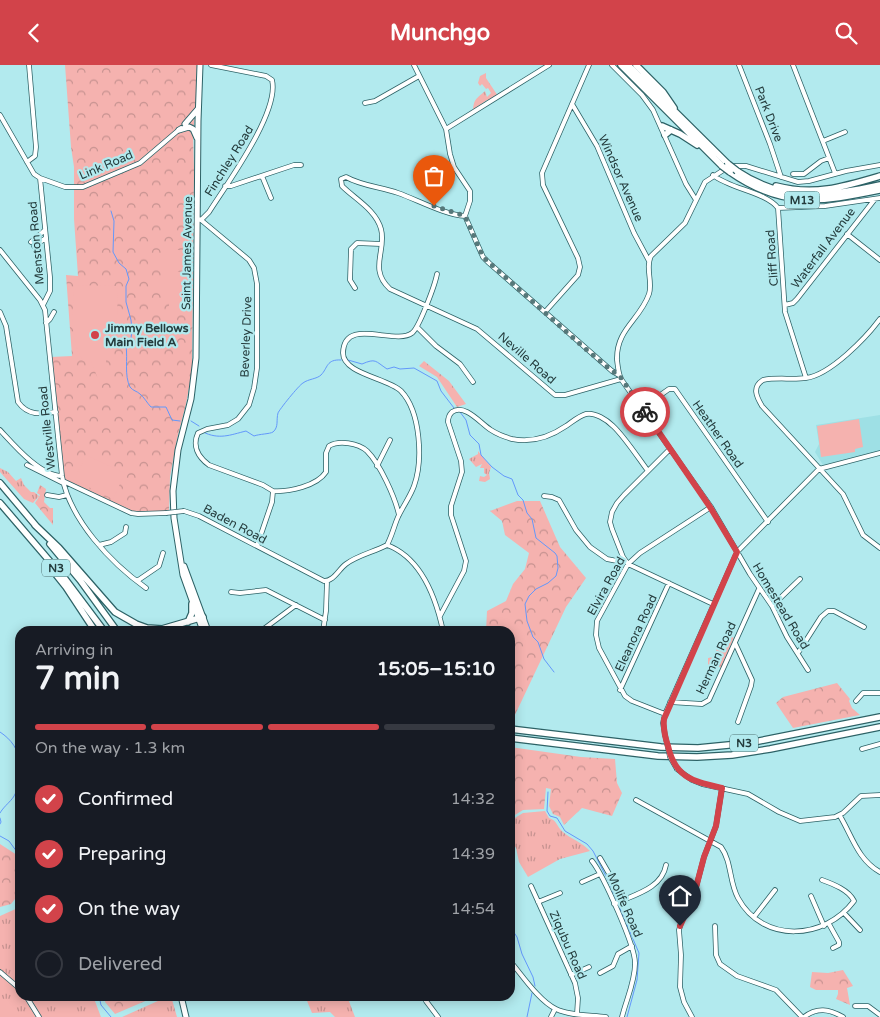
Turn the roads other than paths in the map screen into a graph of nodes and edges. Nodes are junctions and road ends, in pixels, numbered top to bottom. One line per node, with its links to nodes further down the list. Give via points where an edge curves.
1 (28, 65): 33 (street, via 36,147 34,156)
2 (200, 65): 18 (main road, Saint James Avenue)
3 (211, 65): 49 (street, Finchley Road, via 266,76 272,80 273,87 261,129)
4 (414, 65): 13 (street)
5 (549, 65): 24 (street)
6 (590, 65): 17 (street)
7 (612, 65): 23 (street, via 647,100)
8 (622, 65): 31 (highway, M13)
9 (628, 65): 20 (highway, M13)
10 (636, 65): 20 (highway, via 663,92)
11 (739, 65): 37 (street, Park Drive)
12 (793, 65): 30 (street)
13 (419, 75): 14 (street); 24 (street)
14 (392, 91): 15 (street); 16 (street)
15 (392, 97)
16 (365, 103)
17 (572, 103): 65 (street, Windsor Avenue, via 597,146); 73 (street, via 542,178 580,267 574,280)
18 (198, 109): 21 (main road, Saint James Avenue); 22 (main road)
19 (0, 115): 33 (street)
20 (679, 116): 35 (highway, M13)
21 (198, 121): 22 (street); 29 (main road, Saint James Avenue)
22 (185, 124): 25 (street, Link Road)
23 (662, 127): 26 (highway); 28 (street)
24 (446, 129): 57 (street, via 452,161 471,193)
25 (179, 130): 29 (main road, via 189,127); 47 (street, Link Road, via 140,163 83,187 66,187)
26 (671, 130): 28 (highway); 31 (highway)
27 (845, 132): 30 (street)
28 (665, 135): 54 (street)
29 (198, 138): 58 (main road, Saint James Avenue)
30 (823, 141): 32 (street)
31 (704, 148): 35 (highway, M13)
32 (829, 158): 39 (street, via 804,174); 40 (street)
33 (27, 162): 47 (street)
34 (301, 165): 41 (street)
35 (725, 165): 38 (highway, M13, bridge)
36 (880, 165): 40 (street)
37 (779, 170): 44 (street); 46 (street, Park Drive)
38 (734, 172): 43 (highway, M13); 51 (highway, M13)
39 (794, 173)
40 (835, 173): 46 (street, via 801,182)
41 (262, 175): 49 (street); 52 (street)
42 (713, 175): 44 (street, via 738,165); 54 (street, via 705,181); 56 (street, via 772,202)
43 (743, 175): 45 (highway, via 777,187 812,191 835,189); 48 (highway, M13, via 770,188 804,196 830,195)
44 (774, 175): 46 (street)
45 (880, 176)
46 (781, 177)
47 (40, 178): 59 (street, Menston Road)
48 (880, 185)
49 (225, 186): 58 (street, Finchley Road, via 209,212)
50 (880, 190): 51 (highway, M13, via 814,201)
51 (767, 192): 55 (highway, via 791,201)
52 (271, 198)
53 (877, 199): 55 (street); 60 (street, Waterfall Avenue)
54 (696, 200): 65 (street, via 685,223)
55 (833, 205): 56 (street)
56 (778, 208): 69 (street, Cliff Road)
57 (465, 216): 62 (street, via 343,177 340,181 342,186 377,219); 73 (street, Homestead Road, via 483,257)
58 (199, 219): 98 (street, Beverley Drive, via 249,260 258,284 256,379 251,399 232,423 201,431 196,439 196,449 209,465); 115 (main road, Saint James Avenue, via 194,380 178,450 173,491 174,519)
59 (45, 230): 61 (street, Menston Road); 61 (street, via 32,244)
60 (847, 235): 64 (street); 69 (street, Waterfall Avenue, via 797,299)
61 (46, 238): 68 (street, Menston Road, via 50,287)
62 (381, 244): 67 (street, via 357,243 351,249 350,280); 70 (street, via 378,264 384,282 396,293)
63 (0, 250): 68 (street, Westville Road)
64 (880, 260)
65 (648, 261): 79 (street, via 649,294 619,341)
66 (437, 274): 70 (street)
67 (355, 288)
68 (43, 305): 75 (street, Westville Road)
69 (785, 305): 80 (street, Cliff Road)
70 (426, 306): 77 (street); 79 (street, Neville Road, via 476,329 555,395 565,395)
71 (0, 312): 83 (street, via 6,326 18,402 31,413)
72 (54, 312): 75 (street)
73 (545, 312): 79 (street, Homestead Road)
74 (880, 319): 76 (street)
75 (46, 323): 83 (street, Westville Road)
76 (874, 326): 78 (street); 80 (street, via 834,365)
77 (417, 327): 81 (street, via 460,364); 104 (street, via 404,336 357,335 347,341 343,351 350,366 392,384 412,409 419,464 414,484)
78 (880, 331)
79 (620, 377): 82 (street, Homestead Road)
80 (806, 378): 88 (street, via 763,380 757,385 756,393 762,405)
81 (473, 382)
82 (642, 408): 86 (street, Homestead Road); 105 (street, Heather Road, via 669,389 675,389)
83 (56, 412): 96 (street, Westville Road)
84 (0, 430): 96 (street, via 38,466)
85 (390, 440): 90 (street)
86 (670, 449): 93 (street); 103 (street, Homestead Road)
87 (880, 453): 91 (street)
88 (813, 461): 92 (street); 94 (street)
89 (28, 465): 96 (street)
90 (377, 466): 98 (street, via 362,448 334,443 327,450 326,473 320,479); 104 (street)
91 (830, 467): 92 (street); 95 (street)
92 (819, 469): 94 (street); 95 (street)
93 (648, 471): 116 (street, via 612,512 610,522); 126 (street, via 614,427 594,415 581,416 548,436 523,440 495,432 465,411 453,412 448,422 462,472 451,515 466,561)
94 (812, 476): 105 (street)
95 (827, 477): 112 (street, via 846,497 863,535)
96 (63, 480): 100 (street, Westville Road); 111 (street, Baden Road, bridge, via 131,513 184,511 199,516)
97 (0, 483): 106 (highway, N3)
98 (273, 491): 111 (street)
99 (47, 495): 100 (street)
100 (67, 495): 109 (street, Westville Road, via 78,517)
101 (544, 496): 116 (street, via 559,500 581,538 590,547 607,559)
102 (0, 503): 108 (highway, N3)
103 (710, 507): 113 (street, Homestead Road); 117 (street, Elvira Road)
104 (399, 515): 110 (street)
105 (768, 521): 113 (street)
106 (35, 525): 137 (highway, N3); 138 (highway, via 115,611)
107 (126, 527): 109 (street, via 125,533)
108 (34, 543): 135 (highway); 136 (highway, N3)
109 (99, 545): 119 (street, Westville Road)
110 (387, 545): 120 (street, via 347,563); 125 (street, via 420,571)
111 (257, 546): 120 (street, Baden Road)
112 (880, 549)
113 (737, 552): 123 (street, Homestead Road); 128 (street)
114 (163, 553): 119 (street, via 159,566)
115 (182, 559): 127 (main road, Saint James Avenue); 132 (main road, Saint James Avenue)
116 (625, 560): 117 (street)
117 (628, 564): 121 (street); 149 (street, Elvira Road, via 596,626 600,648)
118 (800, 579): 130 (street)
119 (137, 581): 122 (street, Westville Road)
120 (327, 581): 133 (street)
121 (669, 583): 128 (street); 149 (street, Eleanora Road)
122 (146, 588)
123 (759, 589): 130 (street, Homestead Road); 146 (street, Herman Road)
124 (231, 592): 129 (street, via 266,590)
125 (435, 601): 126 (street); 131 (street)
126 (447, 602): 131 (street)
127 (192, 604): 132 (main road, Saint James Avenue); 134 (highway)
128 (713, 604): 152 (street)
129 (296, 605): 133 (street); 142 (street)
130 (772, 606): 147 (street, Homestead Road, via 790,644)
131 (440, 617): 144 (street)
132 (200, 618): 134 (highway); 140 (main road, Saint James Avenue); 141 (main road, Saint James Avenue)
133 (325, 620): 143 (street)
134 (188, 621): 139 (highway)
135 (92, 626)
136 (100, 626)
137 (113, 626)
138 (142, 626)
139 (172, 626)
140 (202, 626)
141 (205, 626)
142 (269, 626)
143 (324, 626)
144 (442, 626)
145 (864, 627): 147 (street, via 828,611)
146 (735, 643): 152 (street, Herman Road, via 707,702); 155 (street, via 752,680)
147 (798, 653): 148 (street, Homestead Road)
148 (808, 670)
149 (620, 690): 153 (street, via 628,698)
150 (880, 693): 151 (street, via 864,693)
151 (856, 701)
152 (670, 702): 153 (street)
153 (665, 714): 161 (street, bridge, via 665,735 670,757 677,769 692,780)
154 (880, 717): 157 (highway, N3, via 732,745 698,748 661,747)
155 (738, 722)
156 (880, 727): 158 (highway, N3, via 732,755 697,757 606,751)
157 (515, 730)
158 (515, 739)
159 (880, 744): 160 (street)
160 (862, 749)
161 (722, 788): 164 (street, via 748,794 795,819); 165 (street, via 716,826)
162 (880, 795): 164 (street, via 861,797)
163 (636, 800): 165 (street)
164 (840, 816): 169 (street, via 861,856)
165 (710, 839): 180 (street, via 723,849 736,894); 206 (street, via 694,895 679,930 682,955 680,987)
166 (600, 858): 178 (street, via 611,877)
167 (592, 861): 170 (street, Molife Road)
168 (666, 865): 178 (street, via 657,883)
169 (880, 872)
170 (600, 874): 172 (street); 178 (street, Molife Road)
171 (822, 880): 179 (street, via 853,898)
172 (582, 882)
173 (531, 886): 177 (street, Ziqubu Road)
174 (775, 890): 180 (street)
175 (560, 893): 177 (street)
176 (811, 896): 183 (street)
177 (538, 902): 191 (street, Ziqubu Road)
178 (617, 903): 185 (street, Molife Road)
179 (844, 913): 181 (street); 184 (street)
180 (754, 917): 183 (street, via 783,931 808,931)
181 (829, 923): 183 (street); 186 (street, via 840,943)
182 (715, 926): 207 (street, via 716,955 720,964 737,976 776,990)
183 (824, 926)
184 (860, 930)
185 (632, 946): 190 (street, via 618,954 613,966); 205 (street, Molife Road, via 635,969)
186 (833, 948)
187 (515, 967): 197 (street)
188 (589, 967): 191 (street)
189 (0, 972): 192 (street)
190 (600, 973)
191 (571, 975): 198 (street, Ziqubu Road, via 577,991)
192 (15, 985)
193 (29, 1001): 200 (street)
194 (182, 1001): 201 (main road)
195 (426, 1001): 202 (street)
196 (855, 1006): 199 (street, via 868,1006)
197 (555, 1009): 198 (street); 203 (street)
198 (577, 1014): 204 (street)
199 (880, 1016)
200 (39, 1017)
201 (186, 1017)
202 (438, 1017)
203 (551, 1017)
204 (606, 1017)
205 (622, 1017)
206 (692, 1017)
207 (803, 1017): 208 (street, via 820,1010)
208 (843, 1017)

